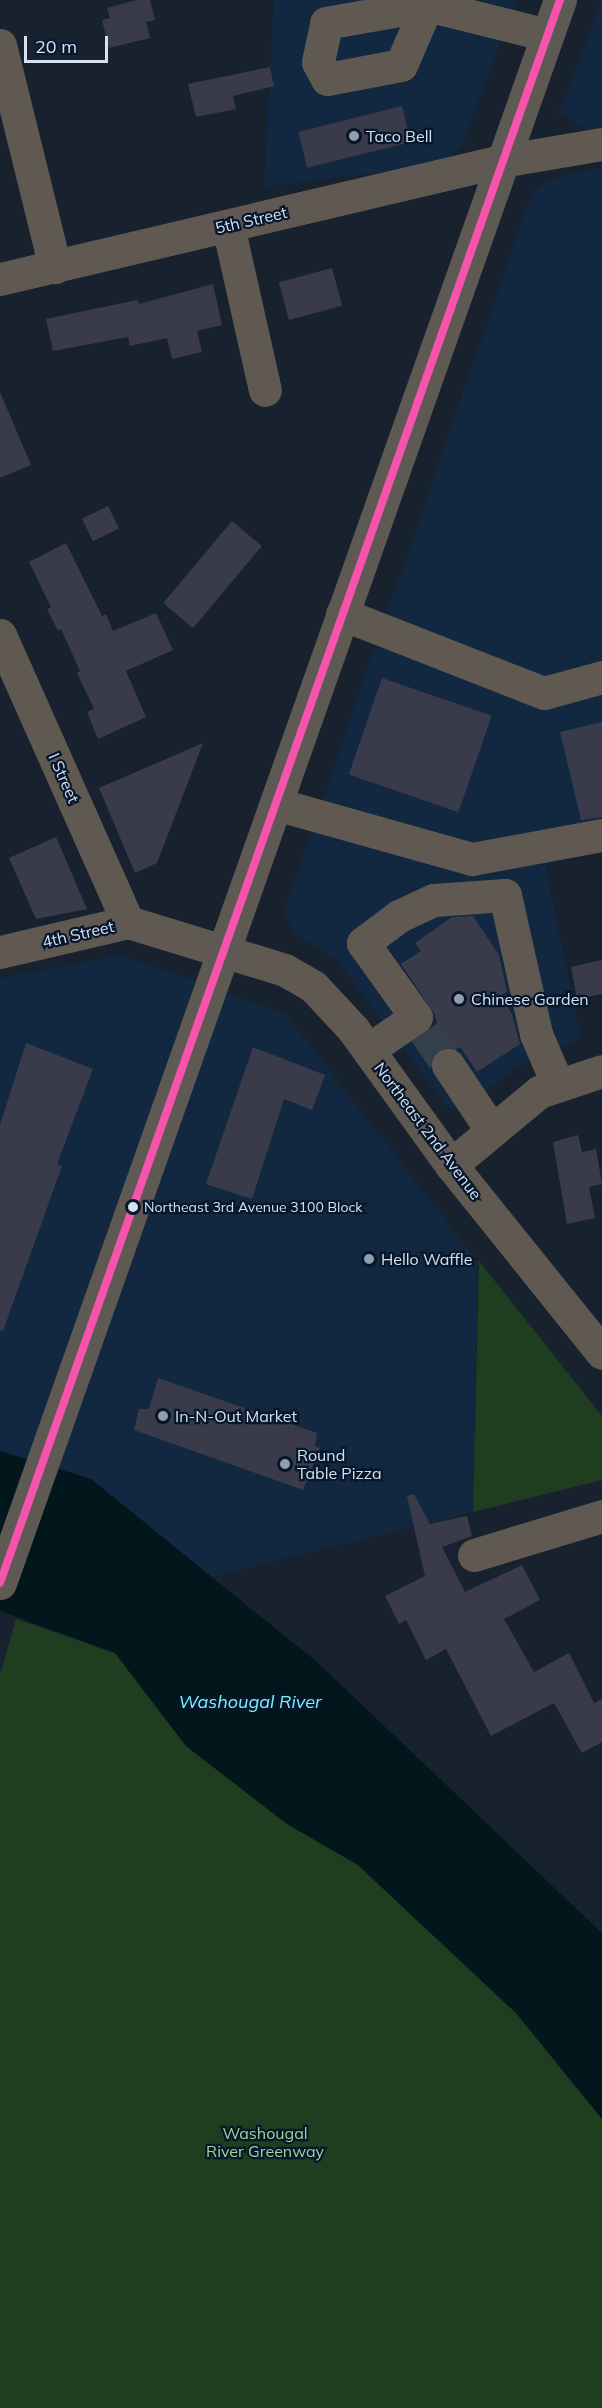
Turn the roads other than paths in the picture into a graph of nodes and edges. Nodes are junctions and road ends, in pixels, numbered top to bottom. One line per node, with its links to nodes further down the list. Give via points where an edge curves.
1 (560, 0): 3 (main road)
2 (427, 4): 2 (street, via 401,65 327,79 318,62 326,23); 3 (street)
3 (547, 35): 6 (main road)
4 (0, 45): 8 (street)
5 (602, 144): 6 (street, 5th Street)
6 (501, 161): 7 (street, 5th Street); 11 (main road)
7 (228, 226): 8 (street, 5th Street); 10 (street)
8 (55, 267): 9 (street, 5th Street)
9 (0, 279)
10 (265, 390)
11 (342, 614): 13 (street, via 544,693); 14 (main road)
12 (0, 634): 16 (street, I Street)
13 (602, 677)
14 (276, 804): 15 (street, via 472,859); 18 (main road)
15 (602, 835)
16 (128, 922): 17 (street, 4th Street); 18 (street, 4th Street)
17 (0, 952)
18 (223, 952): 19 (street, Northeast 2nd Avenue, via 285,970 313,986); 28 (main road)
19 (368, 1050): 22 (street, via 420,1024 363,943 399,916 434,900 505,895 537,1034); 24 (street, Northeast 2nd Avenue)
20 (448, 1065): 23 (street)
21 (602, 1071): 22 (street)
22 (558, 1085): 23 (street, via 539,1092)
23 (492, 1131): 24 (street)
24 (451, 1165): 25 (street, Northeast 2nd Avenue)
25 (602, 1353)
26 (602, 1516): 27 (street)
27 (474, 1556)
28 (0, 1583)

